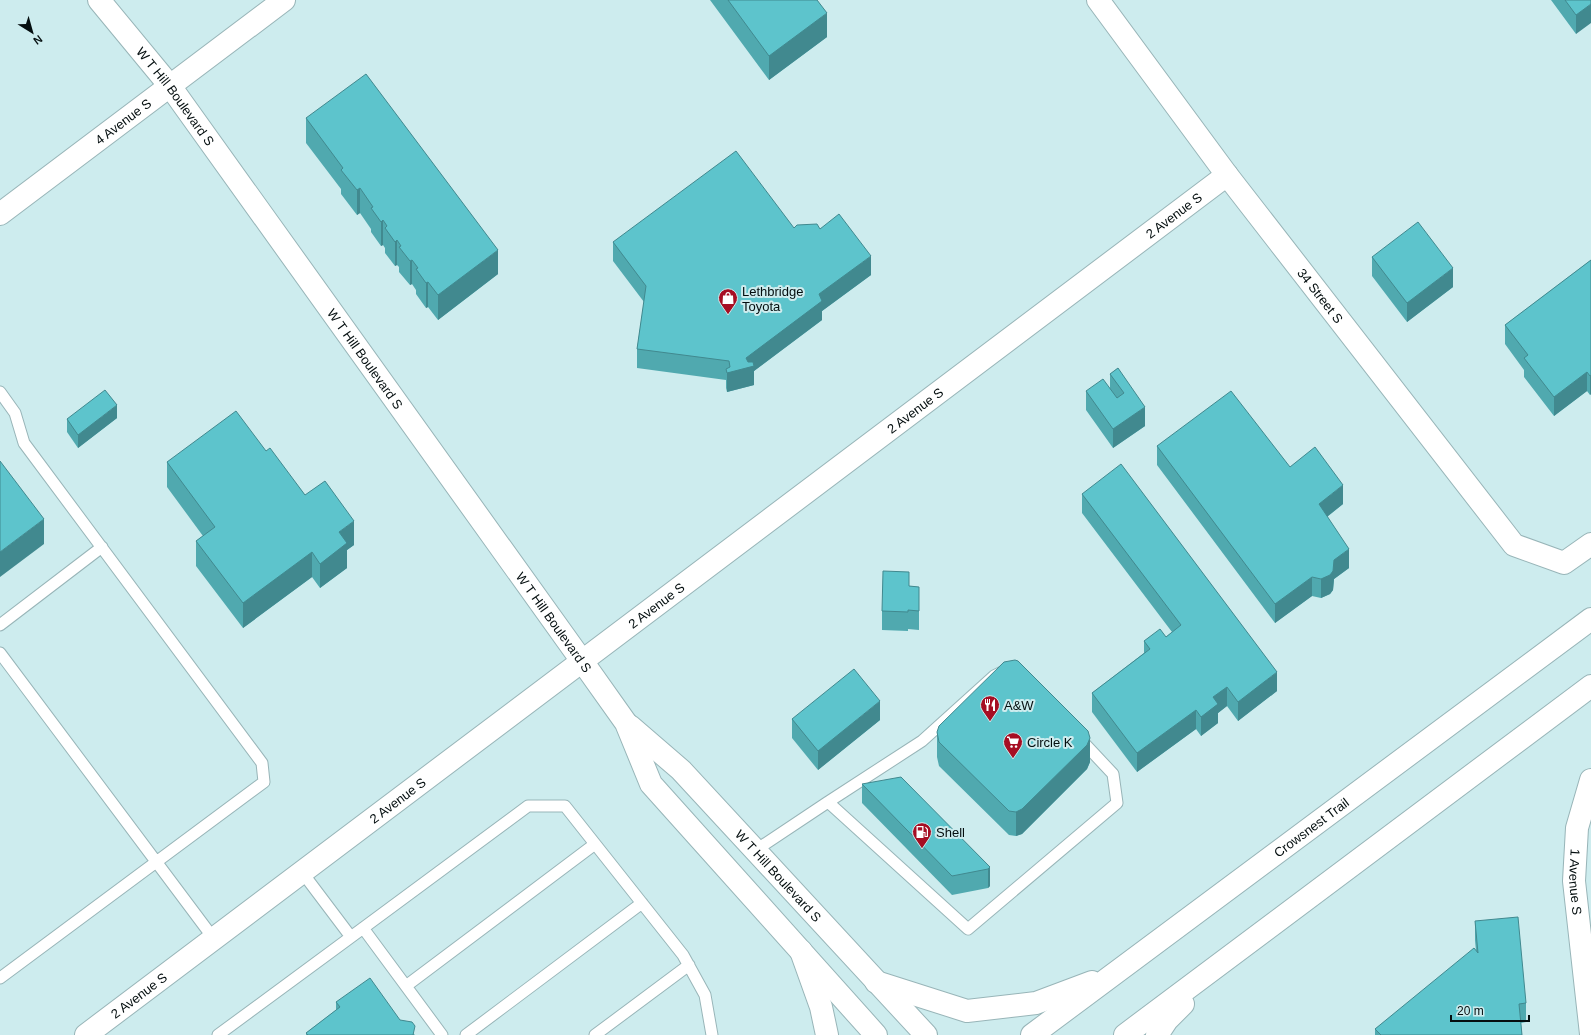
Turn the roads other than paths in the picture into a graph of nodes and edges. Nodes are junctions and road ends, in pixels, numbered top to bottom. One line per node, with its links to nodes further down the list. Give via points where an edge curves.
1 (99, 0): 4 (main road, W T Hill Boulevard S)
2 (284, 0): 4 (main road, 4 Avenue S)
3 (1098, 0): 5 (main road, 34 Street S)
4 (170, 86): 6 (main road, 4 Avenue S); 13 (main road, W T Hill Boulevard S)
5 (1227, 175): 8 (main road, 34 Street S, via 1514,545 1564,564); 13 (main road, 2 Avenue S)
6 (0, 214)
7 (0, 392): 9 (lane, via 15,413 24,443)
8 (1591, 544)
9 (102, 547): 11 (lane); 20 (lane, via 262,763 264,782)
10 (1591, 619): 29 (main road, Crowsnest Trail)
11 (0, 625)
12 (0, 654): 20 (lane)
13 (582, 661): 15 (main road, W T Hill Boulevard S); 21 (main road, 2 Avenue S)
14 (1591, 686): 27 (main road)
15 (626, 723): 19 (main road, W T Hill Boulevard S, via 681,770); 26 (main road, W T Hill Boulevard S, via 651,784)
16 (1591, 780): 33 (main road, 1 Avenue S, via 1577,828 1574,881)
17 (828, 802): 17 (lane, via 922,741 994,676 1008,669 1068,726 1113,774 1117,803 968,928); 19 (lane)
18 (595, 844): 22 (lane); 23 (lane, via 565,806 528,806); 32 (lane)
19 (756, 850): 31 (main road, W T Hill Boulevard S)
20 (156, 861): 25 (lane); 30 (lane)
21 (302, 872): 24 (lane); 25 (main road, 2 Avenue S)
22 (642, 903): 28 (lane, via 684,955); 37 (lane)
23 (363, 928): 24 (lane); 32 (lane)
24 (351, 937): 35 (lane)
25 (214, 939): 34 (main road, 2 Avenue S)
26 (801, 951): 40 (main road, via 821,1007); 41 (main road, W T Hill Boulevard S)
27 (1230, 956): 44 (main road); 45 (main road, via 1167,1020)
28 (689, 965): 38 (lane); 39 (lane, via 705,995)
29 (1115, 973): 31 (main road, via 1036,1003 967,1011); 43 (main road, Crowsnest Trail)
30 (0, 978)
31 (876, 982): 42 (main road, W T Hill Boulevard S)
32 (406, 986): 36 (lane)
33 (1591, 1034)
34 (86, 1035)
35 (218, 1035)
36 (442, 1035)
37 (466, 1035)
38 (595, 1035)
39 (712, 1035)
40 (827, 1035)
41 (876, 1035)
42 (926, 1035)
43 (1032, 1035)
44 (1125, 1035)
45 (1157, 1035)

